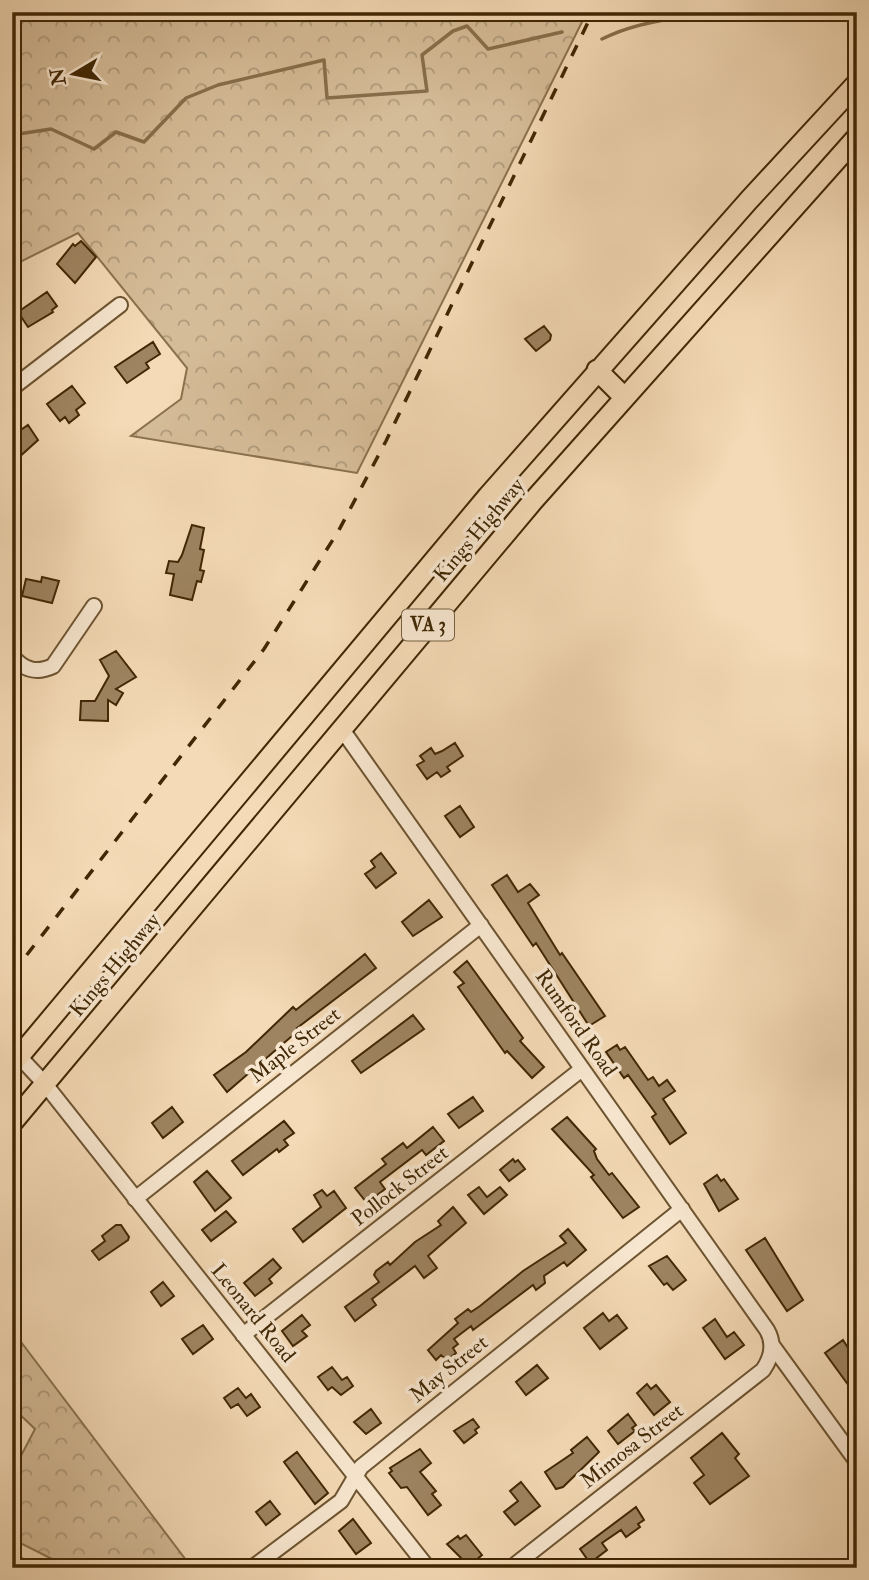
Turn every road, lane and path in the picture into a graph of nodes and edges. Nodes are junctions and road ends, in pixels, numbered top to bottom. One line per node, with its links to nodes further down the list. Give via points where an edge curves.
1 (857, 83): 4 (highway, Kings Highway / VA 3)
2 (857, 137): 6 (highway, Kings Highway / VA 3)
3 (120, 305): 5 (street)
4 (597, 370): 6 (highway); 11 (highway, Kings Highway / VA 3)
5 (12, 388)
6 (624, 397): 9 (highway, Kings Highway / VA 3)
7 (94, 606): 8 (street, via 53,666 27,669)
8 (12, 656)
9 (341, 728): 10 (street, Rumford Road); 13 (highway, Kings Highway / VA 3)
10 (481, 925): 12 (street, Rumford Road); 15 (street, Maple Street)
11 (15, 1057): 13 (street, Leonard Road)
12 (582, 1069): 16 (street, Rumford Road); 17 (street, Pollock Street)
13 (45, 1084): 14 (highway, Kings Highway / VA 3); 15 (street, Leonard Road)
14 (12, 1123)
15 (135, 1199): 17 (street, Leonard Road)
16 (682, 1209): 18 (street, Rumford Road, via 767,1330); 20 (street, May Street)
17 (243, 1335): 20 (street, Leonard Road)
18 (772, 1348): 19 (street, Rumford Road); 23 (street, Mimosa Street, via 763,1370)
19 (857, 1462)
20 (355, 1475): 21 (street, May Street, via 341,1501); 22 (street, Leonard Road)
21 (252, 1568)
22 (428, 1568)
23 (511, 1568)

